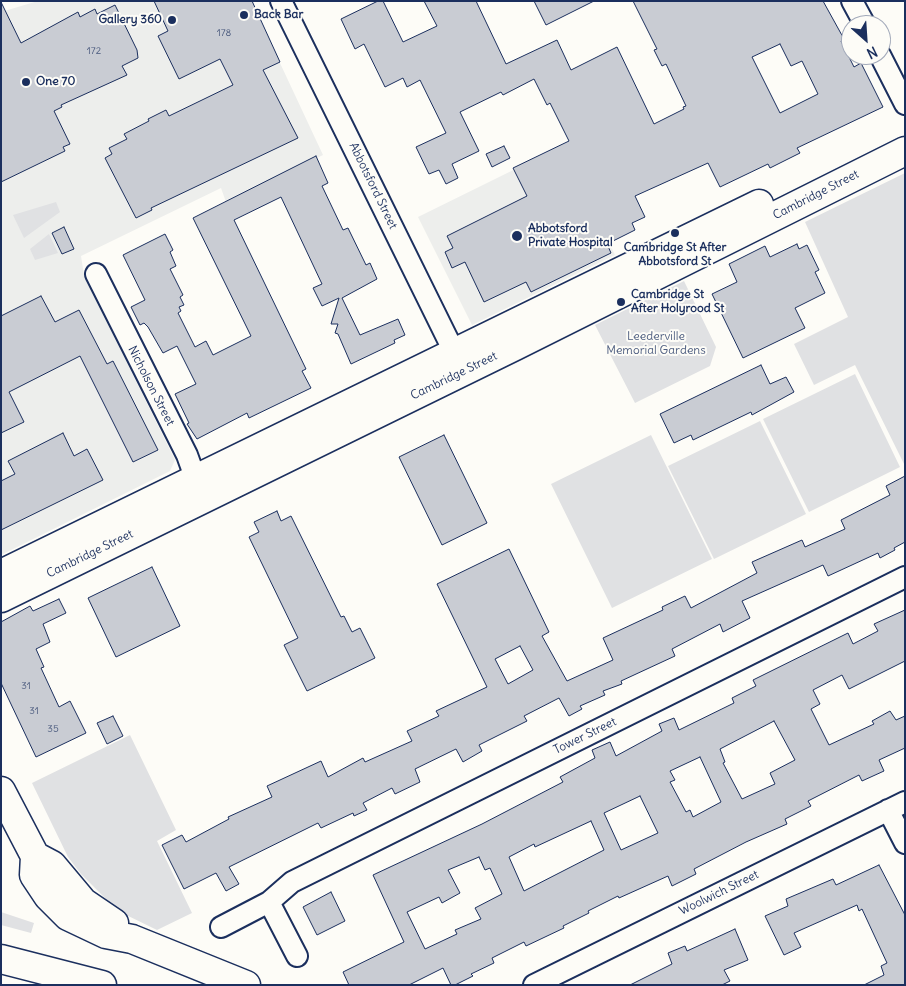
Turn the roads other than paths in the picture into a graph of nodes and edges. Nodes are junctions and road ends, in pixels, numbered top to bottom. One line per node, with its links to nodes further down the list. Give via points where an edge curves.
1 (281, 1): 9 (street, Abbotsford Street)
2 (852, 1): 3 (street)
3 (859, 15)
4 (885, 65): 5 (street)
5 (905, 104)
6 (905, 134): 9 (main road, Cambridge Street, via 696,233)
7 (905, 151): 9 (main road, Cambridge Street)
8 (96, 274): 10 (street, Nicholson Street, via 187,455)
9 (459, 362): 10 (main road, Cambridge Street)
10 (199, 489): 11 (main road, Cambridge Street); 13 (main road, Cambridge Street)
11 (1, 574)
12 (905, 577): 17 (street, Tower Street, via 292,882)
13 (1, 598)
14 (1, 792): 24 (main road, via 35,856 34,875 48,896 68,916 106,934 132,939)
15 (897, 806): 16 (street); 25 (street, Woolwich Street)
16 (905, 843)
17 (269, 902): 18 (street, Tower Street); 19 (street)
18 (221, 928)
19 (297, 956)
20 (1, 959): 23 (main road)
21 (1, 964): 22 (main road)
22 (55, 985)
23 (102, 985)
24 (246, 985)
25 (534, 985)

